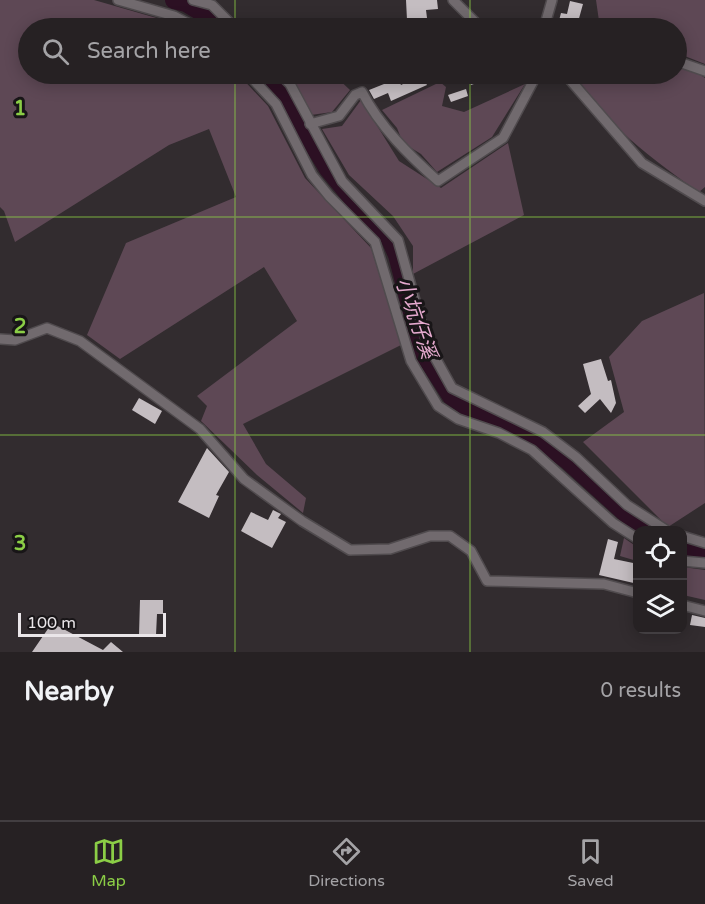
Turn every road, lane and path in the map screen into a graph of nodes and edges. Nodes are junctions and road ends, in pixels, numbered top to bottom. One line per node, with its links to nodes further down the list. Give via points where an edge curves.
1 (118, 0): 5 (street)
2 (193, 0): 6 (street, via 212,5)
3 (453, 0): 7 (street)
4 (552, 0): 8 (street)
5 (178, 18)
6 (225, 18)
7 (471, 18)
8 (547, 18)
9 (687, 65): 10 (street)
10 (705, 71)
11 (257, 84): 19 (street, via 276,104 312,175 375,242 411,360 438,406 458,419 500,433 532,450 614,524)
12 (290, 84): 15 (street)
13 (532, 84): 15 (street, via 502,138 438,181 400,147 362,92 339,116)
14 (574, 84): 16 (street, via 642,163)
15 (310, 124): 18 (street, via 342,181 398,240 427,343 452,388 543,432 627,505)
16 (705, 201)
17 (0, 339): 24 (street, via 15,339 47,328 80,342 200,429 244,479 350,550 390,549 430,536 450,536 471,551 487,581 604,584)
18 (658, 526)
19 (633, 536)
20 (687, 538): 21 (street)
21 (705, 543)
22 (687, 561): 23 (street)
23 (705, 563)
24 (633, 592)
25 (687, 606): 26 (street)
26 (705, 611)

